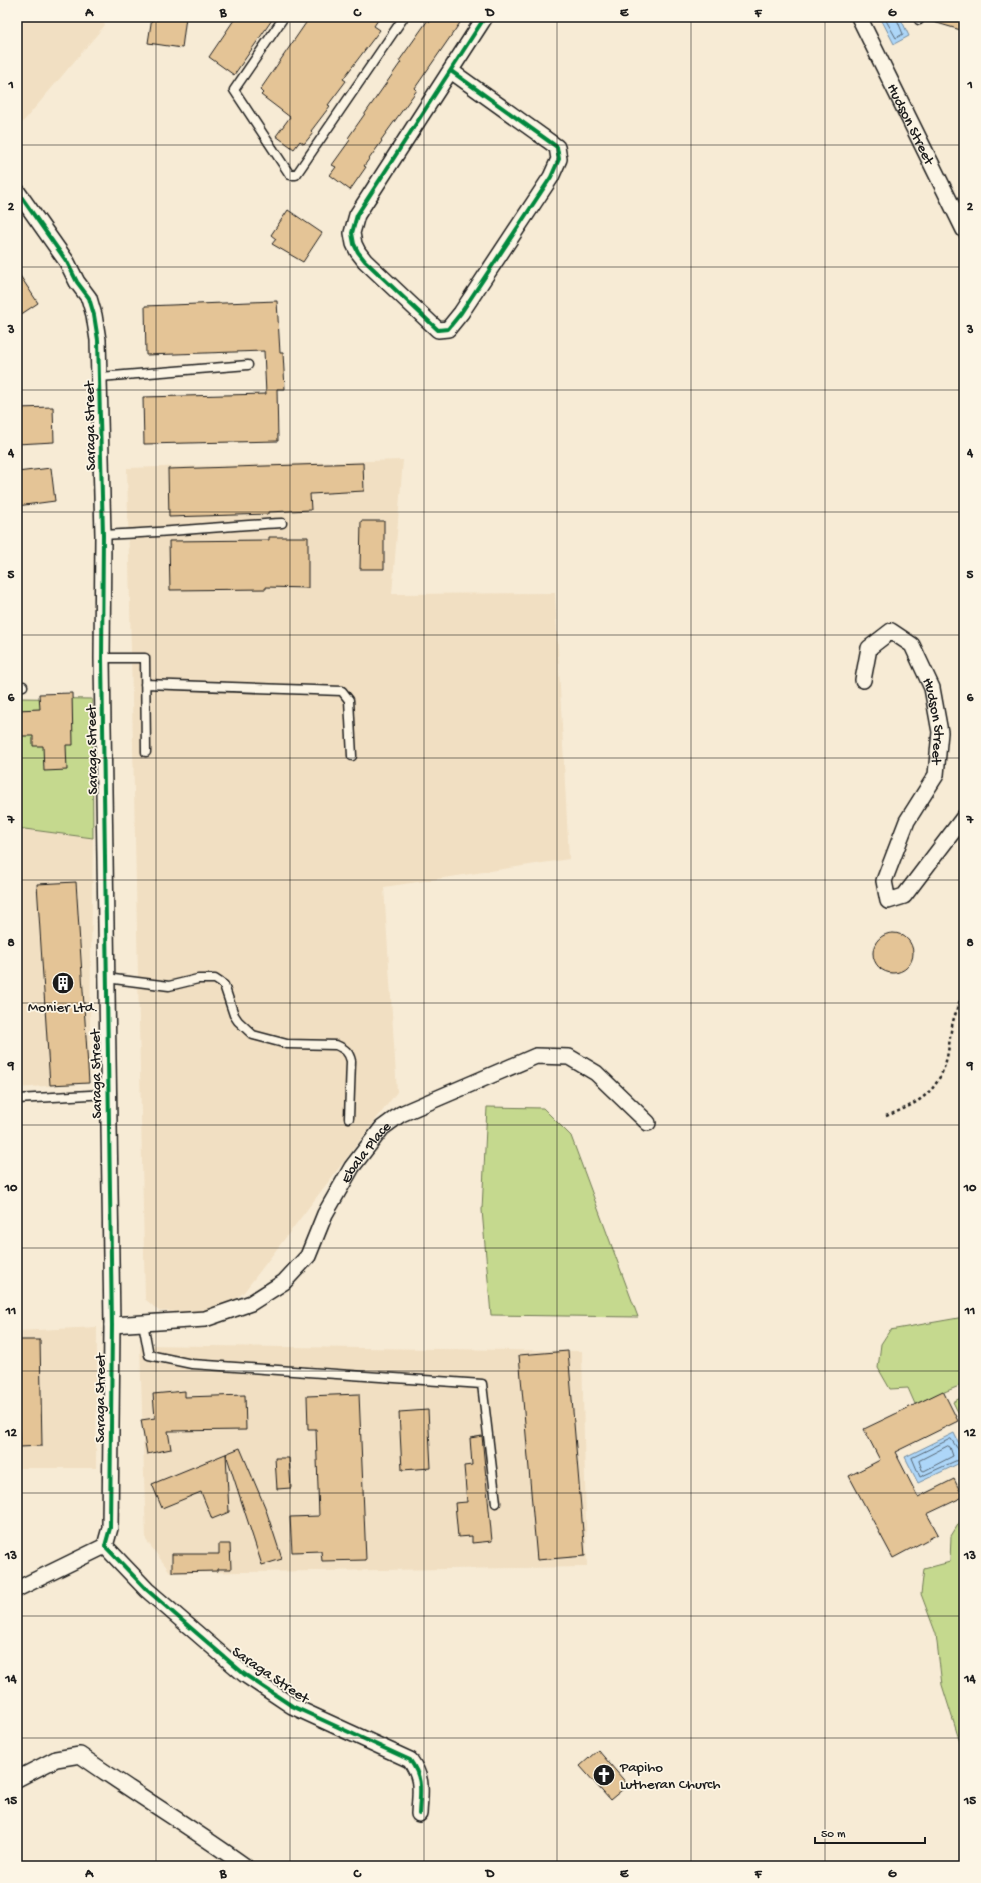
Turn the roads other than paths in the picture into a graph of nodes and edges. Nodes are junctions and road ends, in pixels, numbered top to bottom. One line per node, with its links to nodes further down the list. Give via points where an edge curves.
1 (284, 17): 2 (lane, via 234,90 290,175 296,175)
2 (404, 17)
3 (485, 17): 5 (street)
4 (859, 17): 7 (street, Hudson Street)
5 (451, 71): 5 (street, via 357,215 352,232 354,244 365,260 438,330 448,329 461,313 551,177 559,159 557,147)
6 (17, 191): 9 (street, Saraga Street, via 89,298 98,340)
7 (964, 230)
8 (248, 366): 9 (lane)
9 (100, 377): 11 (street, Saraga Street)
10 (282, 522): 11 (lane, via 160,533)
11 (103, 534): 12 (street, Saraga Street)
12 (102, 658): 14 (lane, via 145,658); 18 (street, Saraga Street)
13 (863, 680): 17 (street, Hudson Street, via 869,648 891,631 912,645 932,688 940,732 936,775 907,821 884,881 888,901 904,896)
14 (145, 684): 15 (lane); 16 (lane, via 342,691 349,700)
15 (146, 752)
16 (352, 756)
17 (964, 817)
18 (106, 978): 19 (street, Saraga Street); 21 (lane, via 169,986 198,979 215,979 224,985 238,1021 253,1035 287,1044 336,1045 345,1050 349,1053 351,1062)
19 (108, 1094): 20 (lane); 24 (street, Saraga Street)
20 (17, 1099)
21 (349, 1118)
22 (648, 1123): 23 (street, Ebala Place, via 596,1073 569,1058 536,1056 402,1114 382,1128 352,1167 325,1214 308,1256 284,1282 251,1303 205,1319)
23 (143, 1323): 24 (street, Ebala Place); 25 (lane, via 149,1354 192,1364 482,1384)
24 (112, 1325): 26 (street, Saraga Street, via 110,1528)
25 (496, 1502)
26 (105, 1546): 27 (street); 29 (street, Saraga Street, via 147,1590 244,1674 292,1706 410,1760 421,1782)
27 (17, 1589)
28 (17, 1779): 30 (street, via 56,1759 80,1755)
29 (419, 1814)
30 (245, 1866)

